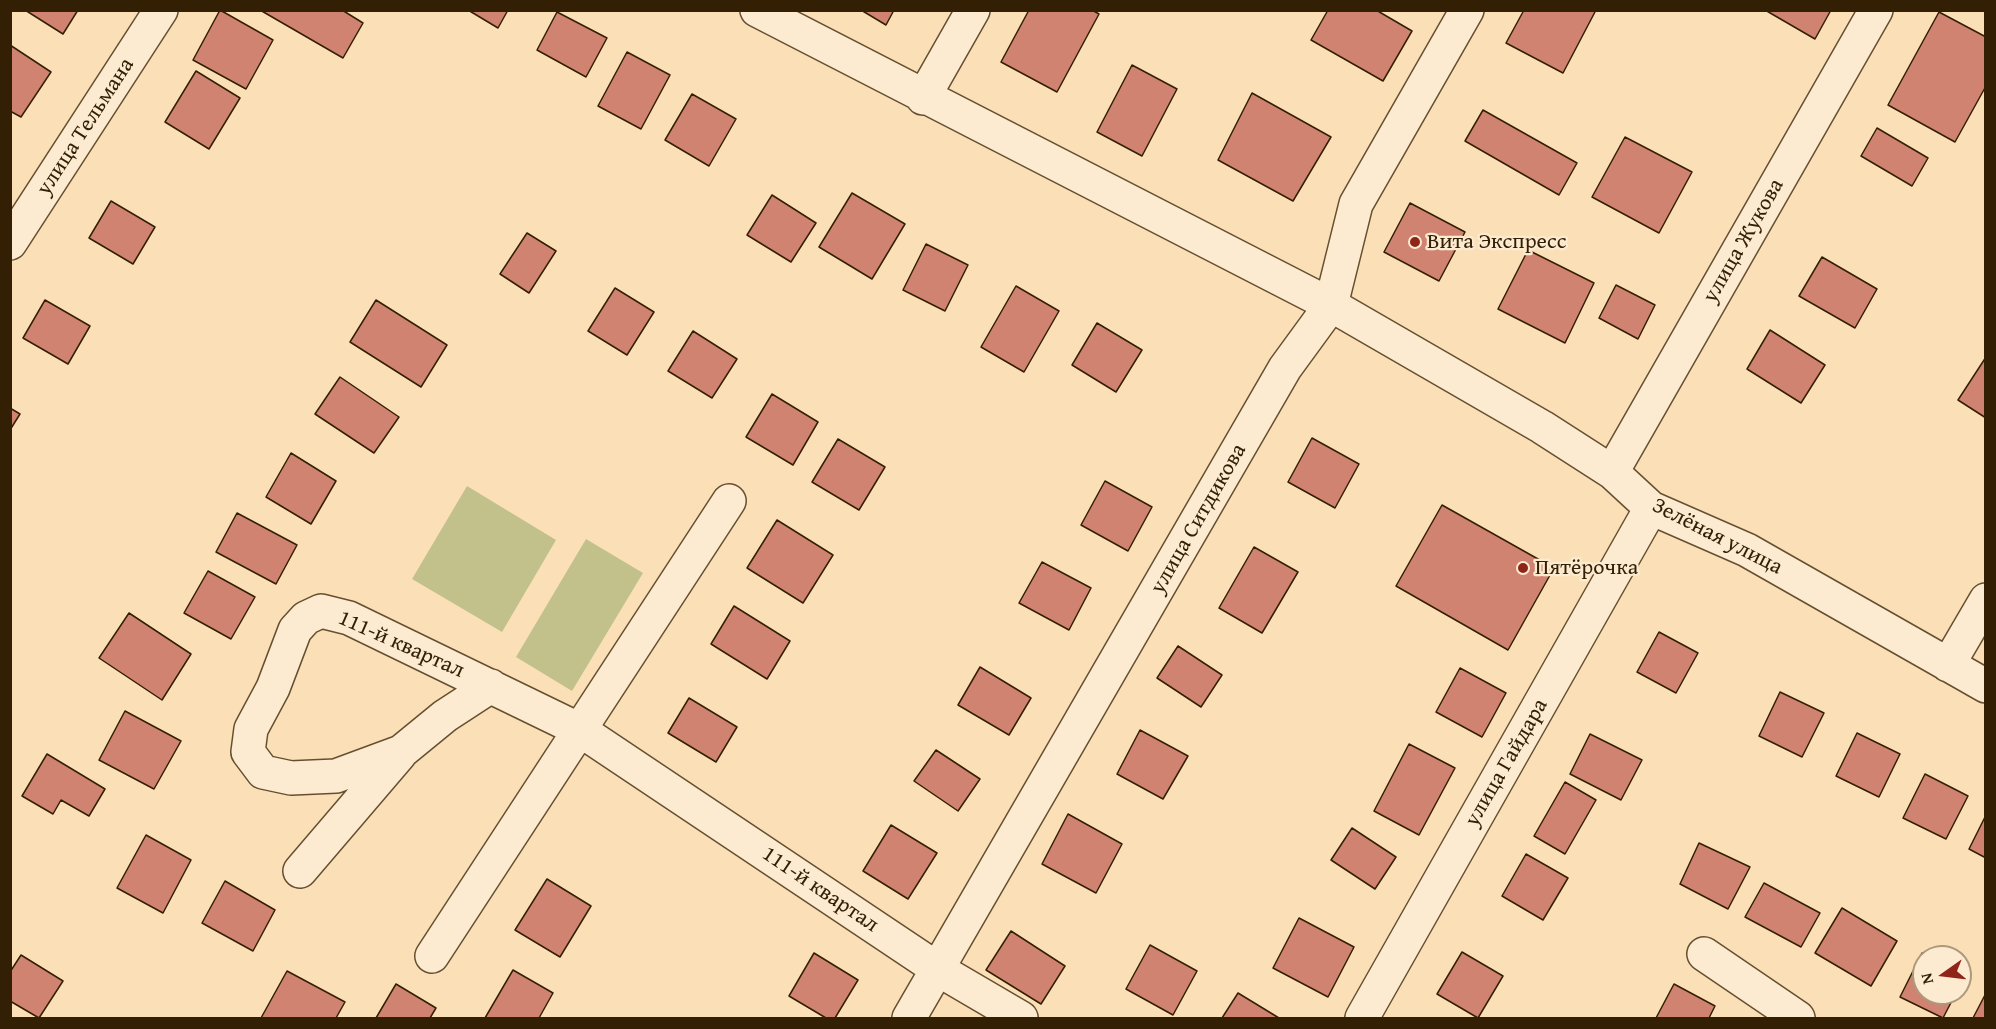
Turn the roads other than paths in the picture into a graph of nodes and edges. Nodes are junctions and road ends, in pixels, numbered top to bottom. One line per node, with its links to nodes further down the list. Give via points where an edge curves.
1 (161, 10): 7 (street, улица Тельмана)
2 (757, 10): 6 (street, Зелёная улица)
3 (973, 10): 6 (street)
4 (1467, 10): 8 (street, улица Ситдикова, via 1356,204)
5 (1876, 10): 9 (street, улица Жукова)
6 (923, 98): 8 (street, Зелёная улица)
7 (10, 243)
8 (1330, 305): 9 (street, Зелёная улица, via 1542,427); 21 (street, улица Ситдикова, via 1285,368)
9 (1612, 472): 11 (street, Зелёная улица)
10 (729, 501): 16 (street)
11 (1651, 508): 13 (street, Зелёная улица, via 1747,550); 24 (street, улица Гайдара)
12 (1986, 600): 13 (street)
13 (1948, 665): 15 (street, Зелёная улица)
14 (490, 686): 16 (street, 111-й квартал); 17 (street, 111-й квартал); 17 (street, 111-й квартал, via 349,618 321,611 306,618 295,630 273,688 251,729 248,752 263,772 291,778 336,776)
15 (1986, 686)
16 (580, 730): 20 (street); 21 (street, 111-й квартал)
17 (401, 752): 18 (street)
18 (300, 871)
19 (1704, 954): 25 (street)
20 (432, 956)
21 (939, 970): 22 (street, улица Ситдикова); 23 (street, 111-й квартал)
22 (909, 1018)
23 (1021, 1018)
24 (1362, 1018)
25 (1798, 1018)

